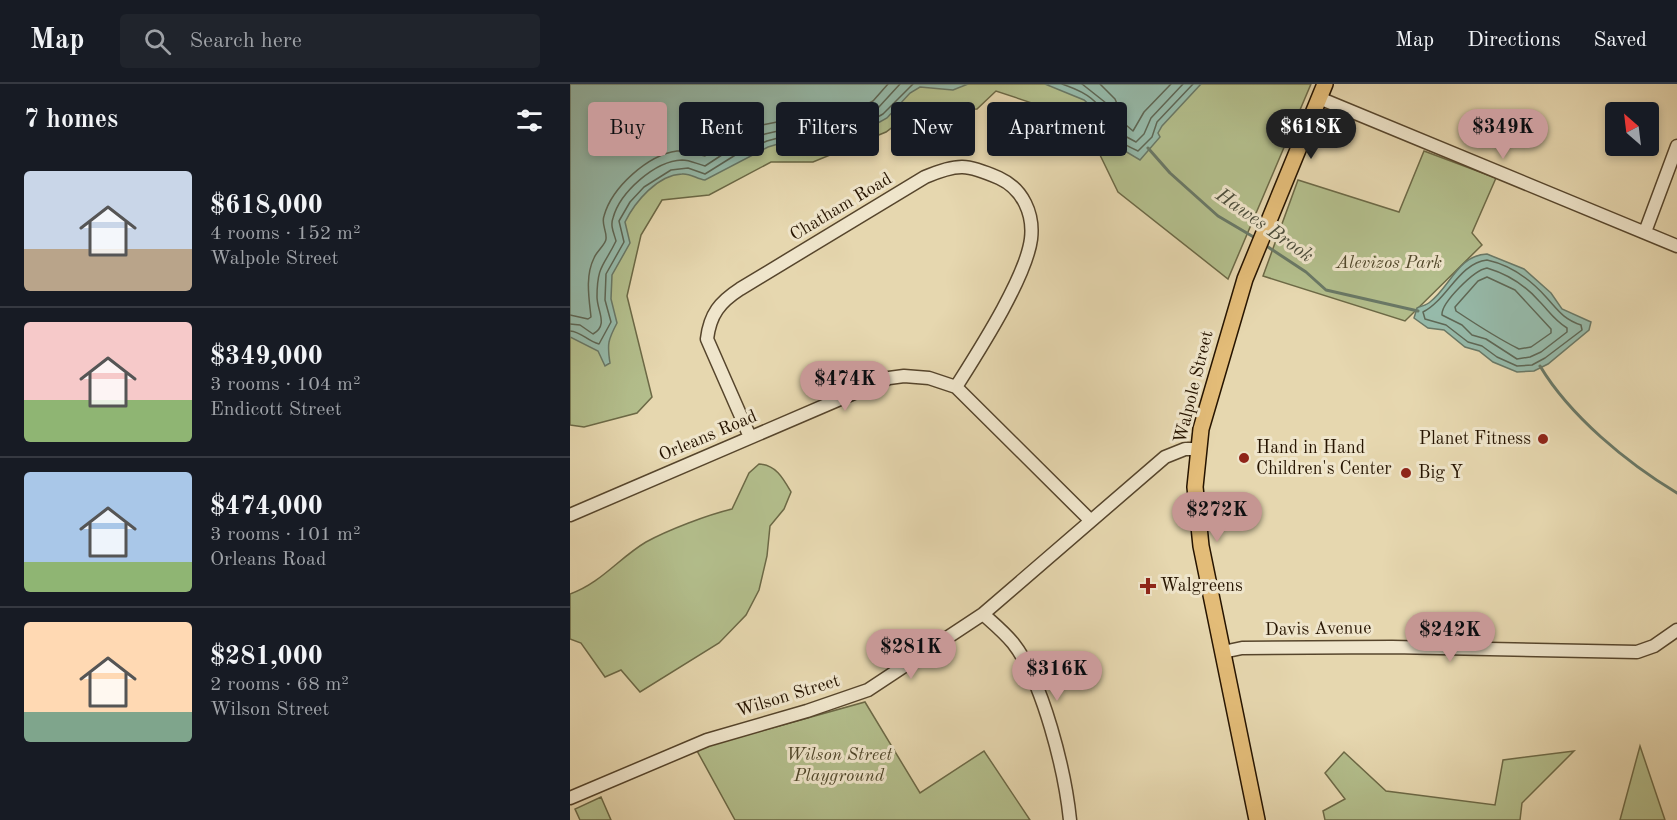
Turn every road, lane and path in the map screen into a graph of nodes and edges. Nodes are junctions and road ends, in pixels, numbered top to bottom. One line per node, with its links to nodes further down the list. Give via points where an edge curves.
1 (1322, 91): 3 (street, via 1515,181); 7 (main road, Walpole Street, via 1250,265)
2 (1677, 146): 3 (street)
3 (1645, 232): 4 (street)
4 (1677, 246)
5 (956, 387): 6 (street, Orleans Road, via 928,378 889,378); 6 (street, Chatham Road, via 985,341 1023,265 1031,240 1031,223 1020,193 1010,183 958,165 926,177 740,289 715,310 707,339); 9 (street, Orleans Road)
6 (750, 437): 8 (street, Orleans Road)
7 (1198, 449): 9 (street, Wilson Street, via 1185,448 1165,457); 12 (main road, Walpole Street, via 1197,516)
8 (570, 515)
9 (1089, 519): 10 (street, Wilson Street)
10 (983, 614): 13 (street, Wilson Street, via 868,690 707,740); 14 (street, via 1012,642 1034,681 1065,775)
11 (1677, 630): 12 (street, Davis Avenue, via 1637,652 1374,646 1242,648)
12 (1223, 652): 15 (main road, Walpole Street)
13 (570, 798)
14 (1070, 820)
15 (1257, 820)

